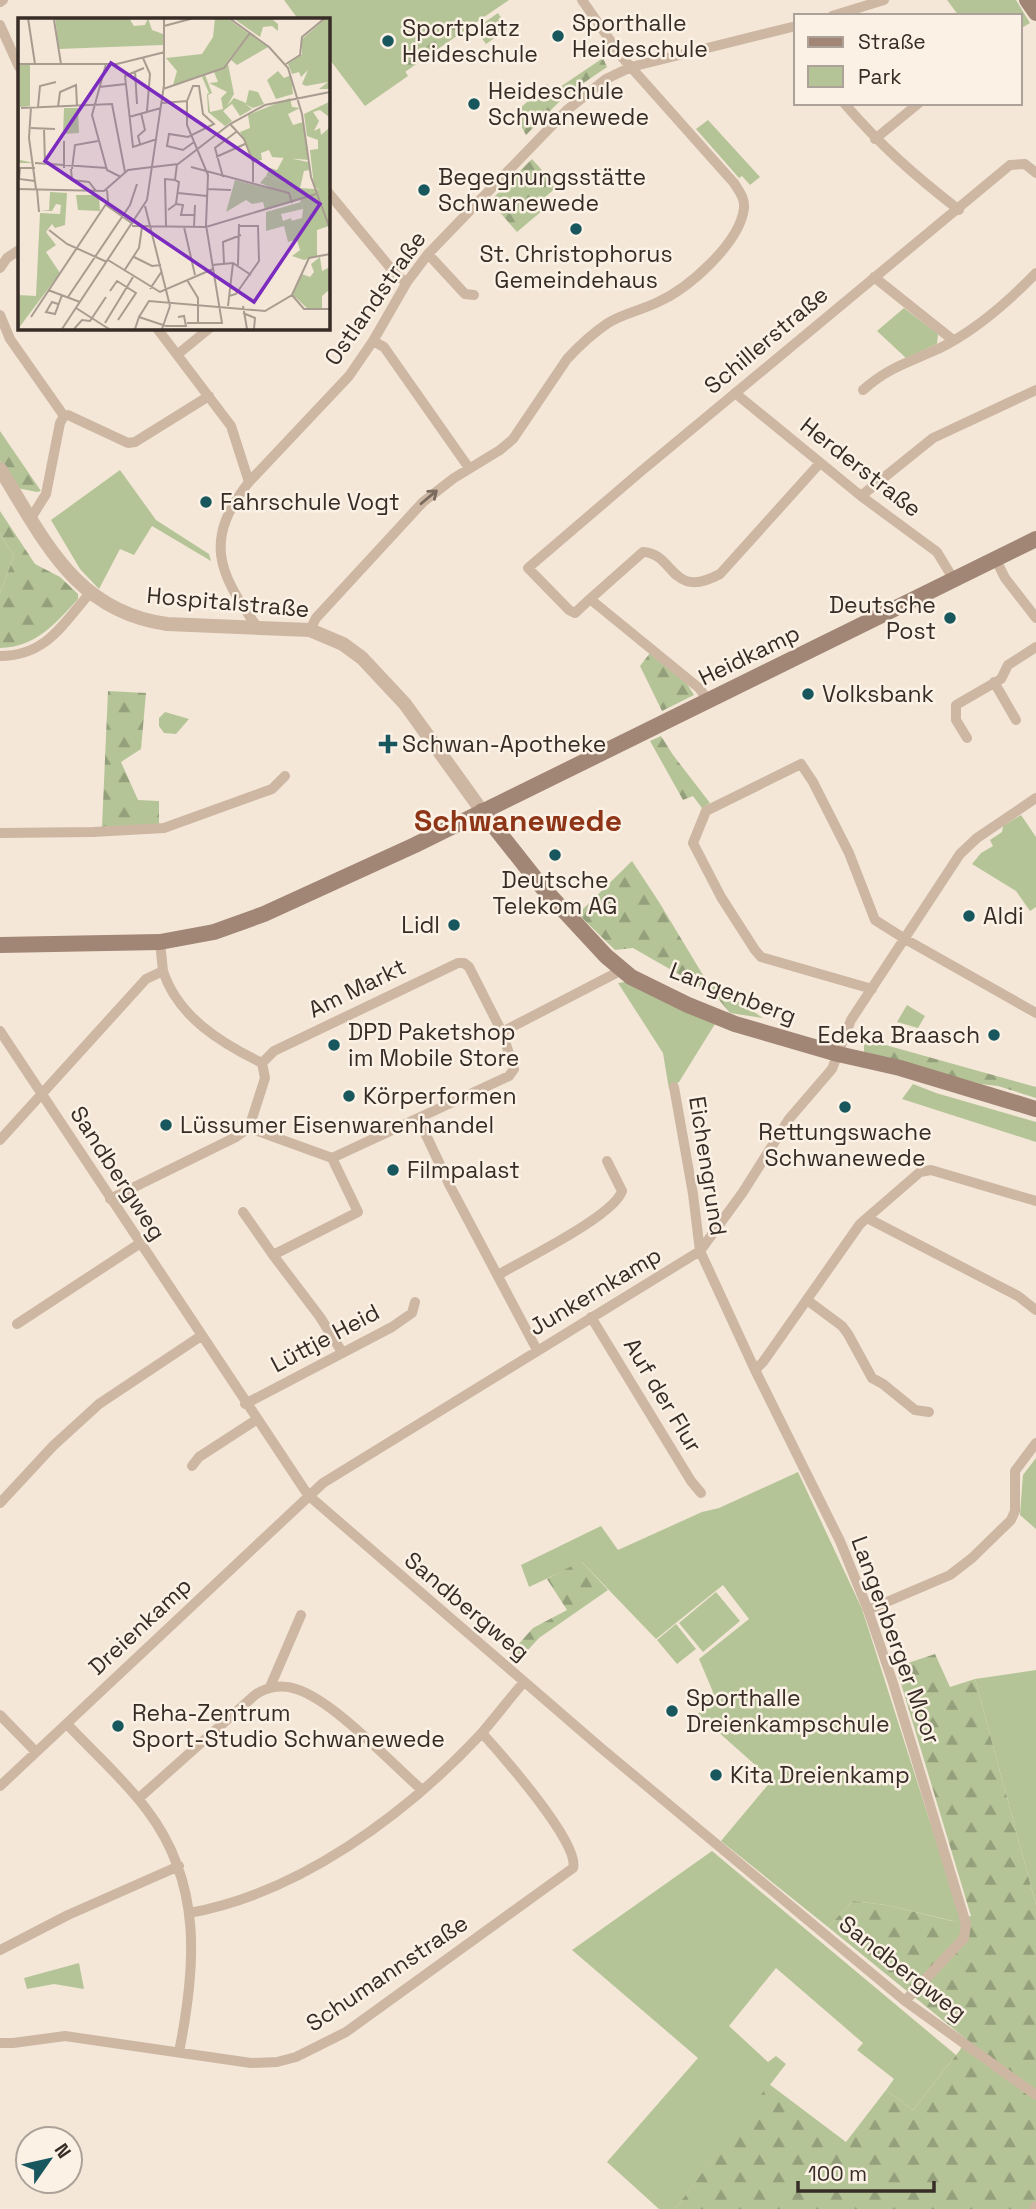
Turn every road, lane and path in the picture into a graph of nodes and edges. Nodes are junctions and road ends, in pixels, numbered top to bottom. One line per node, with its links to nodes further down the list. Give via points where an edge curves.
1 (582, 0): 11 (street)
2 (884, 0): 5 (street)
3 (1027, 0): 4 (main road)
4 (1036, 13)
5 (838, 14)
6 (0, 25): 8 (street)
7 (794, 26): 11 (street, Ostlandstraße)
8 (10, 43): 9 (street); 10 (street)
9 (0, 51)
10 (18, 64)
11 (631, 67): 19 (street, Ostlandstraße, via 606,79 566,110); 37 (street, via 734,183 743,199 740,220 712,261 678,291 610,322 588,338 567,359 513,439)
12 (846, 105): 14 (street)
13 (917, 105): 14 (street)
14 (875, 139): 17 (street)
15 (1036, 173): 17 (street, Schillerstraße, via 1025,164 1010,165)
16 (330, 199): 23 (street)
17 (959, 210): 22 (street, Schillerstraße)
18 (18, 251): 20 (street)
19 (428, 254): 23 (street, Ostlandstraße); 24 (street, via 465,294)
20 (0, 268)
21 (1036, 273): 28 (street, via 1017,293)
22 (874, 277): 28 (street); 33 (street, Schillerstraße)
23 (407, 282): 29 (street, Ostlandstraße)
24 (474, 295)
25 (0, 315): 35 (street, via 10,339)
26 (158, 329): 30 (street)
27 (209, 329): 30 (street)
28 (953, 340): 31 (street, via 880,375)
29 (373, 341): 37 (street, via 384,347); 39 (street, Ostlandstraße, via 349,376)
30 (178, 354): 34 (street)
31 (863, 390)
32 (1036, 390): 40 (street, via 933,439)
33 (735, 393): 36 (street, Herderstraße); 46 (street, Schillerstraße, via 528,568 569,610 575,613)
34 (209, 396): 35 (street, via 128,443); 39 (street, via 231,426)
35 (64, 416): 41 (street, via 46,494)
36 (820, 463): 40 (street, Herderstraße); 46 (street, via 720,574 702,583 682,580 651,552 643,552)
37 (469, 468): 49 (street, one-way to 37, via 423,502)
38 (0, 469): 41 (street, Hospitalstraße)
39 (249, 482): 48 (street, Ostlandstraße, via 225,521 220,554 229,581)
40 (861, 496): 44 (street, Herderstraße, via 937,552)
41 (31, 519): 45 (street, Hospitalstraße, via 70,575)
42 (1036, 540): 43 (main road, Heidkamp)
43 (996, 560): 44 (main road, Heidkamp); 47 (street)
44 (954, 580): 53 (main road, Heidkamp)
45 (90, 593): 48 (street, Hospitalstraße, via 110,608 146,621); 51 (street, via 57,632 33,651)
46 (590, 599): 53 (street)
47 (1036, 618)
48 (258, 628): 49 (street, Hospitalstraße)
49 (310, 630): 58 (street, Hospitalstraße, via 343,644 385,680)
50 (1036, 647): 52 (street, via 1008,665 1001,679)
51 (0, 656)
52 (993, 682): 54 (street); 55 (street, via 956,705 956,720)
53 (708, 700): 58 (main road, Heidkamp)
54 (1016, 720)
55 (967, 738)
56 (285, 776): 59 (street, via 272,789 164,828)
57 (1036, 798): 60 (street, Junkernkamp, via 960,854)
58 (482, 811): 61 (main road, Heidkamp, via 264,914 214,932); 63 (main road, Langenberg, via 541,887)
59 (0, 833)
60 (905, 939): 65 (street, Junkernkamp); 65 (street, via 875,920 849,853 801,764 706,811 693,843 721,897 761,957); 66 (street)
61 (160, 942): 62 (main road, Heidkamp); 64 (street)
62 (0, 945)
63 (622, 970): 68 (street); 69 (main road, Langenberg, via 735,1024)
64 (163, 971): 70 (street, via 187,1013 234,1049); 72 (street, via 145,979)
65 (872, 989): 69 (street, Junkernkamp, via 851,1020)
66 (1036, 1013)
67 (0, 1031): 72 (street, Sandbergweg)
68 (502, 1032): 70 (street, Am Markt, via 469,967 458,962 274,1051); 74 (street, Am Markt, via 514,1063 509,1076)
69 (838, 1054): 73 (main road, Langenberg); 84 (street, Junkernkamp, via 826,1079 789,1119)
70 (262, 1063): 75 (street, via 265,1078)
71 (674, 1087): 84 (street, Eichengrund)
72 (41, 1095): 76 (street); 79 (street, Sandbergweg)
73 (1036, 1109)
74 (418, 1118): 77 (street, Am Markt); 86 (street)
75 (249, 1128): 77 (street); 79 (street)
76 (0, 1140)
77 (332, 1158): 85 (street, via 358,1212)
78 (607, 1161): 86 (street, via 622,1191 613,1204)
79 (110, 1199): 83 (street, Sandbergweg)
80 (1036, 1201): 82 (street, via 925,1170)
81 (243, 1212): 85 (street)
82 (869, 1219): 87 (street, via 860,1224); 89 (street, via 1018,1296)
83 (139, 1244): 91 (street); 92 (street, Sandbergweg)
84 (700, 1251): 90 (street, Junkernkamp); 95 (street, Langenberger Moor)
85 (273, 1255): 94 (street)
86 (498, 1275): 93 (street)
87 (807, 1300): 95 (street); 97 (street, via 848,1334 872,1378 915,1410)
88 (415, 1302): 94 (street, Lüttje Heid, via 412,1313 392,1328)
89 (1036, 1310)
90 (591, 1317): 93 (street, Junkernkamp); 101 (street, Auf der Flur)
91 (18, 1324)
92 (201, 1336): 96 (street, Sandbergweg); 103 (street, via 99,1405)
93 (537, 1350): 102 (street, Junkernkamp)
94 (342, 1352): 96 (street, Lüttje Heid)
95 (755, 1370): 104 (street, Langenberger Moor)
96 (245, 1404): 98 (street, Sandbergweg)
97 (929, 1412)
98 (256, 1420): 100 (street); 102 (street, Sandbergweg)
99 (1036, 1443): 104 (street, via 1015,1471 1011,1520 950,1575)
100 (192, 1466)
101 (701, 1493)
102 (308, 1496): 106 (street, Sandbergweg); 109 (street, Dreienkamp)
103 (0, 1503)
104 (868, 1610): 118 (street, Langenberger Moor, via 966,1924 964,1938)
105 (301, 1615): 107 (street)
106 (524, 1682): 110 (street); 118 (street, Sandbergweg)
107 (270, 1687): 113 (street, via 294,1688 321,1702); 114 (street, via 255,1695)
108 (0, 1716): 111 (street)
109 (66, 1724): 111 (street, Dreienkamp); 114 (street)
110 (481, 1733): 113 (street); 120 (street, Schumannstraße, via 545,1810 575,1857 573,1868 320,2047 277,2062 251,2063)
111 (36, 1752): 112 (street, Dreienkamp)
112 (0, 1786)
113 (422, 1790): 116 (street, via 354,1842 280,1885 243,1901)
114 (138, 1799): 115 (street)
115 (179, 1866): 116 (street); 117 (street)
116 (189, 1913): 120 (street, via 191,1975)
117 (0, 1950)
118 (905, 2001): 121 (street, Sandbergweg)
119 (0, 2043): 120 (street, Schumannstraße, via 65,2036)
120 (179, 2052)
121 (1036, 2095)

